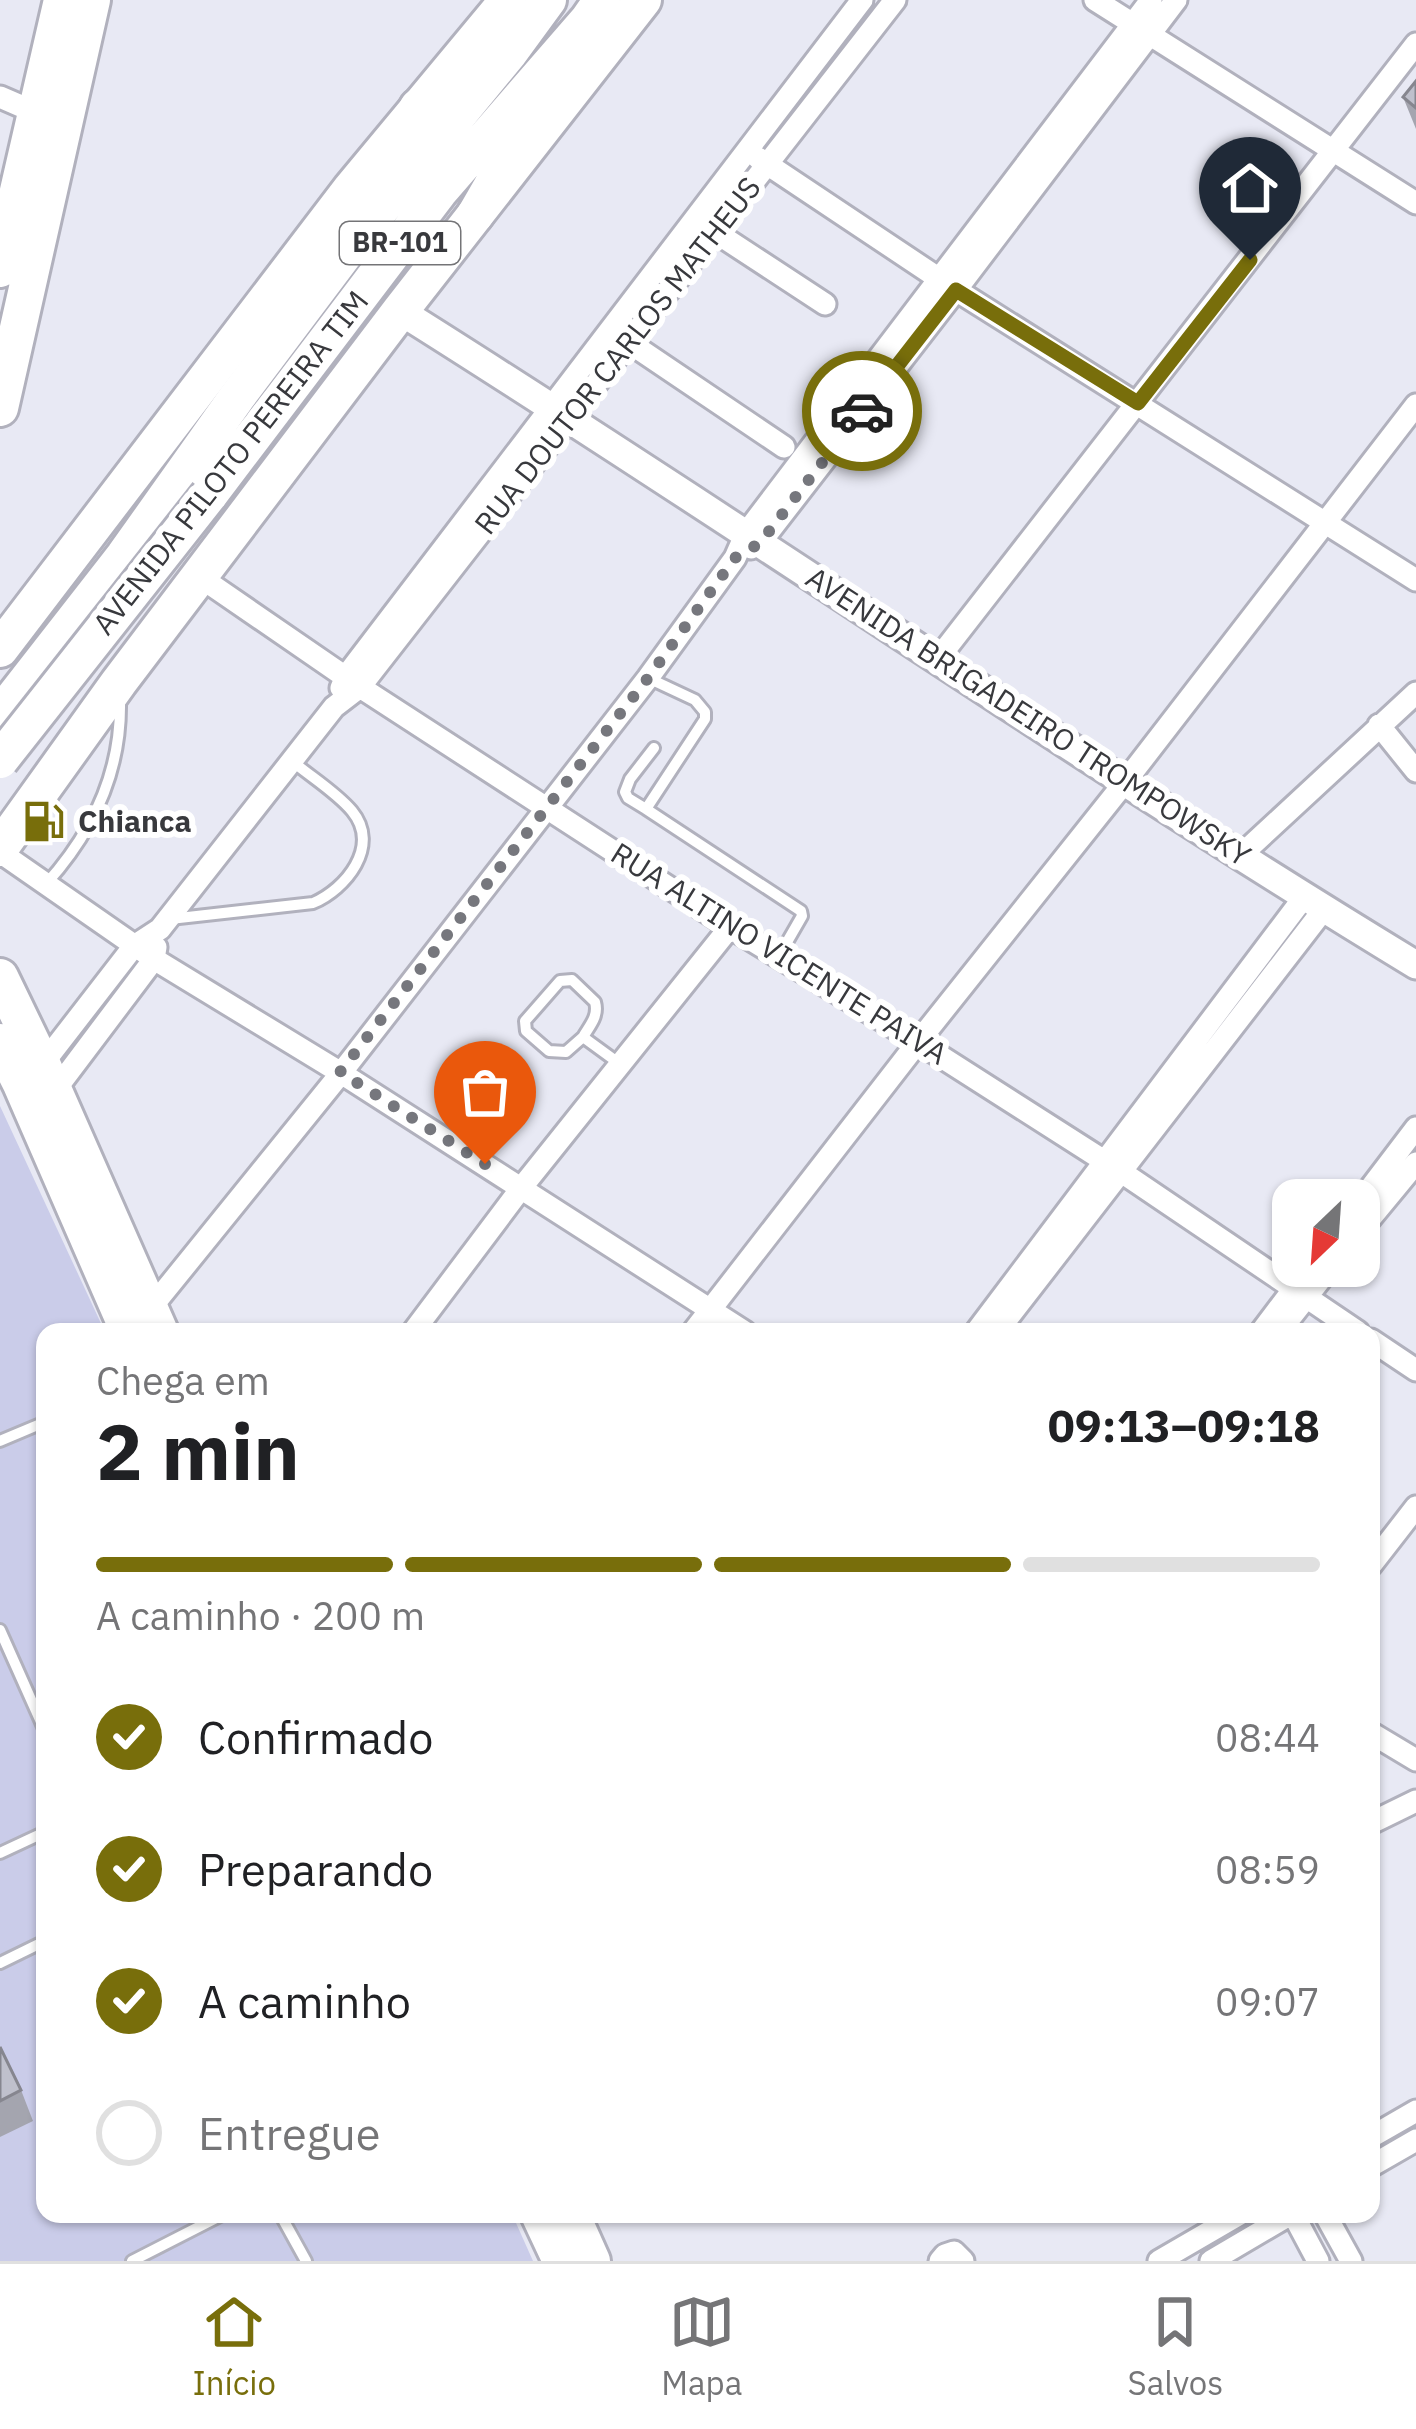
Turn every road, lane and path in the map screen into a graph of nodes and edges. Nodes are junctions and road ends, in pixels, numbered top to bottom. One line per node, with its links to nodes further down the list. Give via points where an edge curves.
1 (62, 0): 16 (main road)
2 (92, 0): 33 (main road)
3 (548, 0): 25 (main road, AVENIDA PILOTO PEREIRA TIM / BR-101)
4 (644, 0): 22 (main road)
5 (862, 0): 17 (street, RUA DOUTOR CARLOS MATHEUS)
6 (896, 0): 19 (street, RUA DOUTOR CARLOS MATHEUS)
7 (1095, 0): 12 (street)
8 (1151, 0): 12 (street)
9 (1176, 0): 12 (street)
10 (502, 2): 15 (main road)
11 (595, 10): 22 (main road); 49 (main road, AVENIDA PILOTO PEREIRA TIM / BR-101, bridge, via 439,192)
12 (1141, 29): 18 (street); 27 (street)
13 (1416, 44): 18 (street)
14 (0, 97): 16 (street)
15 (418, 107): 25 (main road); 40 (main road)
16 (38, 113): 20 (main road)
17 (748, 151): 19 (street); 23 (street, RUA DOUTOR CARLOS MATHEUS)
18 (1334, 152): 21 (street); 31 (street)
19 (768, 164): 24 (street, RUA DOUTOR CARLOS MATHEUS); 27 (street)
20 (8, 201): 26 (main road)
21 (1416, 203)
22 (475, 215): 29 (main road)
23 (695, 219): 24 (street); 30 (street, RUA DOUTOR CARLOS MATHEUS)
24 (715, 232): 28 (street); 30 (street, RUA DOUTOR CARLOS MATHEUS)
25 (355, 240): 46 (main road, AVENIDA PILOTO PEREIRA TIM / BR-101)
26 (0, 269)
27 (948, 284): 31 (street); 37 (street)
28 (825, 304)
29 (400, 311): 34 (street, AVENIDA BRIGADEIRO TROMPOWSKY); 38 (main road)
30 (619, 335): 34 (street, RUA DOUTOR CARLOS MATHEUS); 35 (street)
31 (1138, 403): 36 (street); 41 (street)
32 (1416, 405): 36 (street)
33 (0, 408)
34 (559, 412): 37 (street, AVENIDA BRIGADEIRO TROMPOWSKY); 43 (street, RUA DOUTOR CARLOS MATHEUS)
35 (784, 447)
36 (1327, 521): 39 (street); 52 (street)
37 (747, 545): 41 (street, AVENIDA BRIGADEIRO TROMPOWSKY); 42 (street)
38 (200, 577): 43 (street, RUA ALTINO VICENTE PAIVA); 44 (main road)
39 (1416, 580)
40 (1, 647)
41 (938, 660): 52 (street, AVENIDA BRIGADEIRO TROMPOWSKY)
42 (648, 678): 53 (street); 54 (lane, via 695,700 705,719)
43 (353, 681): 50 (street, RUA DOUTOR CARLOS MATHEUS); 53 (street, RUA ALTINO VICENTE PAIVA)
44 (119, 682): 55 (main road); 57 (lane, via 117,745 105,791 85,834)
45 (1416, 693): 47 (street)
46 (0, 715)
47 (1379, 725): 51 (street); 56 (street)
48 (654, 748): 54 (lane, via 625,793)
49 (0, 757): 55 (main road, via 20,790)
50 (292, 761): 59 (street, RUA DOUTOR CARLOS MATHEUS); 59 (lane, via 359,822 361,853 344,883 313,903)
51 (1416, 771)
52 (1125, 782): 56 (street, AVENIDA BRIGADEIRO TROMPOWSKY); 67 (street)
53 (547, 807): 60 (street, RUA ALTINO VICENTE PAIVA); 69 (street)
54 (646, 808): 62 (lane, via 801,910)
55 (3, 845): 57 (street)
56 (1240, 856): 58 (street, AVENIDA BRIGADEIRO TROMPOWSKY)
57 (46, 884): 61 (street)
58 (1314, 903): 63 (street, AVENIDA BRIGADEIRO TROMPOWSKY); 73 (street)
59 (164, 924): 61 (street, RUA DOUTOR CARLOS MATHEUS)
60 (730, 927): 62 (street, RUA ALTINO VICENTE PAIVA); 68 (street)
61 (144, 952): 69 (street); 70 (street, RUA DOUTOR CARLOS MATHEUS)
62 (778, 956): 67 (street, RUA ALTINO VICENTE PAIVA)
63 (1416, 965)
64 (0, 977): 70 (main road)
65 (583, 1037): 65 (lane, via 597,1007 572,980 560,981 524,1021 554,1052); 68 (lane)
66 (0, 1042): 70 (main road)
67 (918, 1042): 73 (street, RUA ALTINO VICENTE PAIVA); 80 (street)
68 (620, 1064): 75 (street)
69 (340, 1072): 75 (street); 82 (street)
70 (37, 1089): 81 (main road)
71 (1416, 1128): 74 (street)
72 (1416, 1163): 76 (street)
73 (1113, 1166): 79 (street, RUA ALTINO VICENTE PAIVA); 86 (street); 87 (street)
74 (1377, 1179)
75 (522, 1187): 80 (street); 83 (street)
76 (1380, 1207)
77 (1302, 1287): 79 (street)
78 (1307, 1287): 79 (street)
79 (1300, 1293): 88 (street); 89 (street); 90 (street, RUA ALTINO VICENTE PAIVA)
80 (710, 1309): 84 (street); 85 (street)
81 (141, 1323)
82 (144, 1323)
83 (420, 1323)
84 (700, 1323)
85 (731, 1323)
86 (983, 1323)
87 (1003, 1323)
88 (1270, 1323)
89 (1284, 1323)
90 (1345, 1323)
91 (1380, 1346): 92 (street)
92 (1416, 1370)
93 (36, 1426): 94 (lane)
94 (0, 1441)
95 (1416, 1508): 96 (street)
96 (1380, 1554)
97 (0, 1630): 98 (lane)
98 (36, 1711)
99 (1380, 1738): 100 (street)
100 (1416, 1760)
101 (1416, 1801): 102 (street)
102 (1380, 1819)
103 (36, 1836): 104 (lane)
104 (0, 1853)
105 (36, 1945): 106 (lane)
106 (0, 1963)
107 (1416, 2111): 108 (street)
108 (1380, 2132)
109 (1416, 2140): 110 (street)
110 (1380, 2161)
111 (206, 2223): 119 (lane)
112 (285, 2223): 120 (lane)
113 (543, 2223): 121 (main road)
114 (575, 2223): 122 (main road)
115 (1224, 2223): 125 (street)
116 (1276, 2223): 126 (street)
117 (1297, 2223): 127 (street)
118 (1330, 2223): 128 (street)
119 (132, 2261)
120 (306, 2261)
121 (561, 2261)
122 (592, 2261)
123 (940, 2261): 124 (street, via 954,2252)
124 (963, 2261)
125 (1159, 2261)
126 (1210, 2261)
127 (1318, 2261)
128 (1351, 2261)

